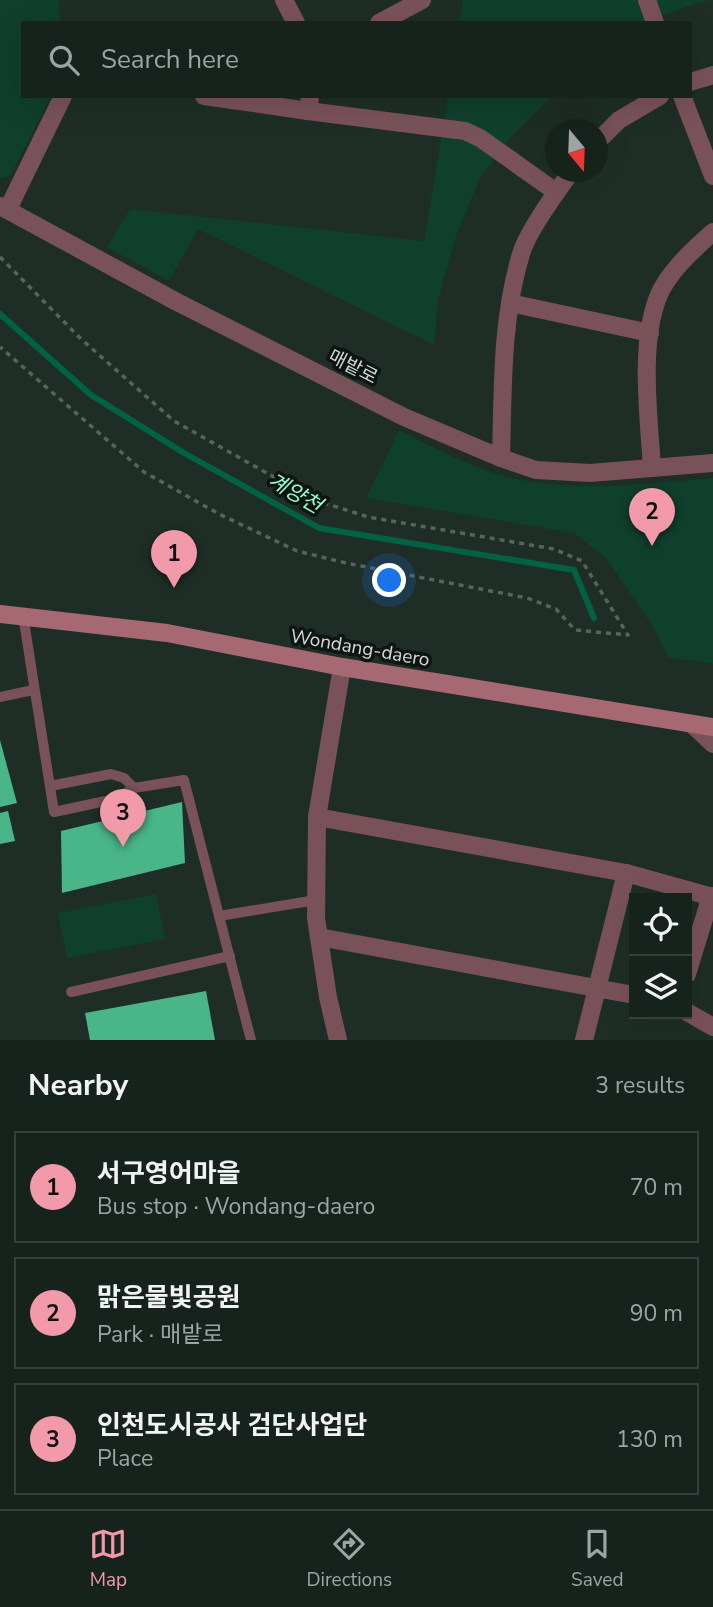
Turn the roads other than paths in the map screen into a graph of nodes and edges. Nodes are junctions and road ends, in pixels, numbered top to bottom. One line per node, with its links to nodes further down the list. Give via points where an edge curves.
1 (284, 0): 4 (street)
2 (422, 0): 5 (street)
3 (647, 0): 6 (street)
4 (295, 21)
5 (383, 21)
6 (654, 21)
7 (713, 75): 8 (street)
8 (692, 81)
9 (62, 98): 18 (street)
10 (230, 98): 13 (street)
11 (657, 98): 14 (street)
12 (683, 98): 15 (street)
13 (309, 104): 17 (street, via 465,131)
14 (608, 130)
15 (713, 176)
16 (564, 182): 17 (street)
17 (556, 192): 20 (street, via 521,252)
18 (4, 207): 22 (street, 매밭로, via 188,309 404,417)
19 (713, 232): 21 (street, via 685,258 658,296)
20 (510, 303): 21 (street); 22 (street)
21 (650, 332): 24 (street)
22 (501, 458): 24 (street, 매밭로, via 536,470 590,473)
23 (713, 463): 24 (street, 매밭로)
24 (652, 468)
25 (0, 614): 26 (main road, Wondang-daero)
26 (23, 615): 27 (main road, Wondang-daero, via 167,632); 28 (lane)
27 (342, 667): 30 (main road, Wondang-daero); 35 (street)
28 (33, 690): 29 (lane); 33 (lane)
29 (0, 697)
30 (694, 726): 31 (main road, Wondang-daero); 32 (street)
31 (713, 727)
32 (713, 744)
33 (50, 786): 34 (lane, via 111,774); 34 (lane, via 54,812 115,799)
34 (134, 788): 39 (lane, via 184,780)
35 (317, 817): 36 (street); 38 (street)
36 (626, 873): 37 (street); 43 (street)
37 (712, 897): 42 (street)
38 (316, 900): 39 (lane); 40 (street)
39 (219, 916): 41 (lane)
40 (319, 937): 43 (street); 49 (street)
41 (230, 956): 44 (lane); 48 (lane)
42 (692, 959)
43 (597, 988): 45 (street); 50 (street)
44 (71, 992)
45 (629, 994)
46 (692, 1015): 47 (street)
47 (713, 1027)
48 (251, 1040)
49 (338, 1040)
50 (584, 1040)

